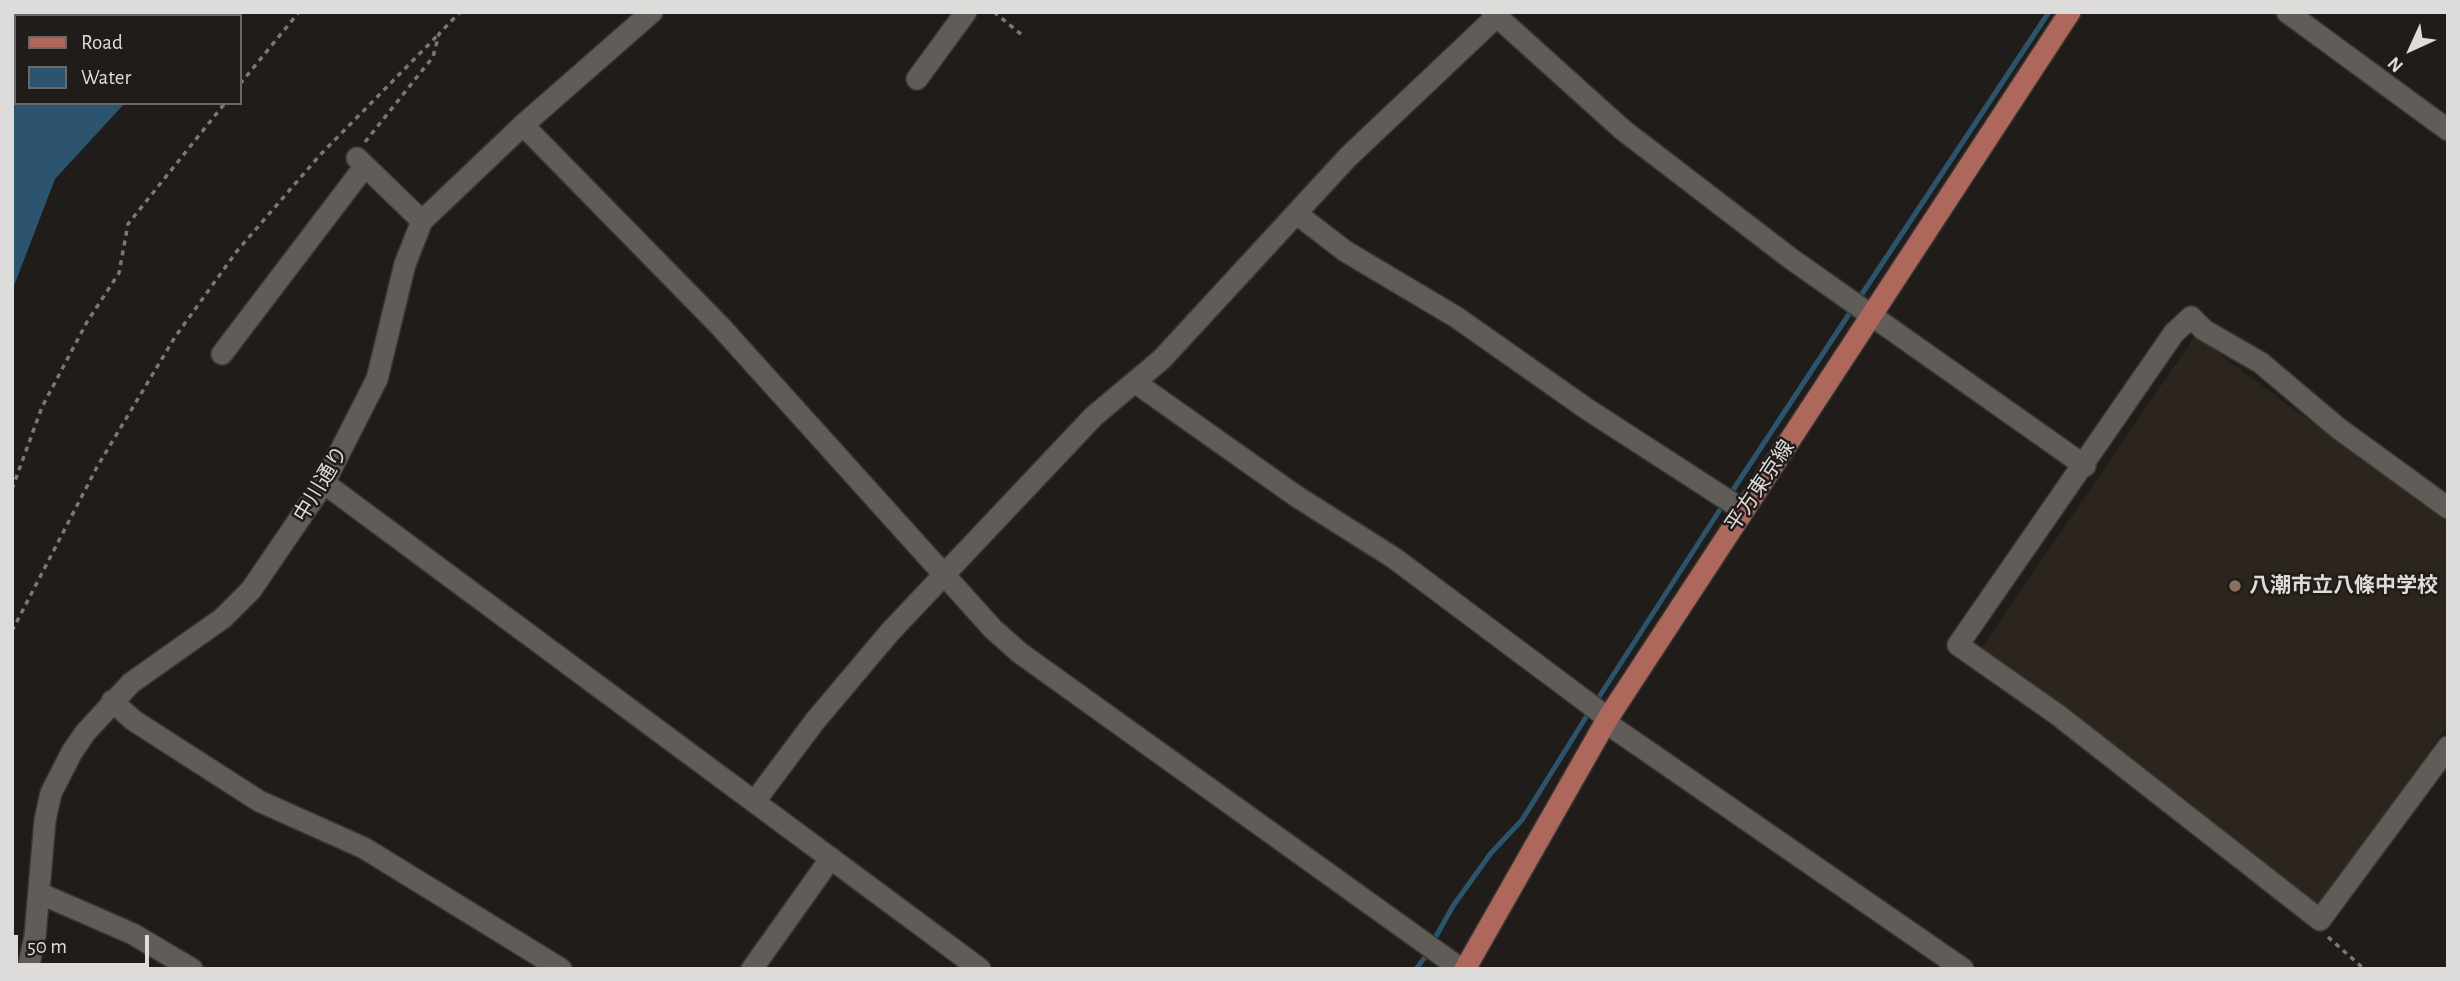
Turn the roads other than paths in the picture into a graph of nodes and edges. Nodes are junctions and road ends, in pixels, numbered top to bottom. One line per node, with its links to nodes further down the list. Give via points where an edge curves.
1 (652, 12): 7 (street, 中川通り)
2 (966, 12): 6 (street)
3 (2070, 12): 11 (main road, 平方東京線)
4 (2287, 12): 8 (street)
5 (1494, 14): 9 (street, via 1348,157); 11 (street, via 1623,130)
6 (917, 79)
7 (523, 125): 10 (street, 中川通り); 18 (street, via 720,326)
8 (2448, 130)
9 (1297, 214): 13 (street); 17 (street, via 1345,251 1457,317 1587,409)
10 (422, 221): 12 (street, via 361,155); 15 (street, 中川通り, via 405,264 377,379)
11 (1873, 316): 14 (street); 17 (main road, 平方東京線)
12 (222, 355)
13 (1136, 383): 18 (street, via 1094,416); 20 (street, via 1296,496 1394,558)
14 (2085, 466): 16 (street, via 2174,333 2191,317 2204,330 2262,363 2337,428); 21 (street, via 1958,645 2058,715 2319,920)
15 (324, 483): 19 (street, 中川通り, via 251,590 223,618 131,682); 22 (street)
16 (2448, 508)
17 (1743, 510): 20 (main road, 平方東京線)
18 (944, 575): 22 (street, via 815,721); 30 (street, via 1020,653)
19 (112, 701): 24 (street, 中川通り, via 72,752 51,793); 27 (street, via 133,720 259,801 364,848)
20 (1606, 720): 30 (main road, 平方東京線); 31 (street)
21 (2448, 747)
22 (755, 801): 23 (street)
23 (831, 858): 28 (street); 29 (street)
24 (39, 893): 25 (street, 中川通り); 26 (street, via 133,934)
25 (28, 969)
26 (192, 969)
27 (561, 969)
28 (752, 969)
29 (980, 969)
30 (1463, 969)
31 (1963, 969)

